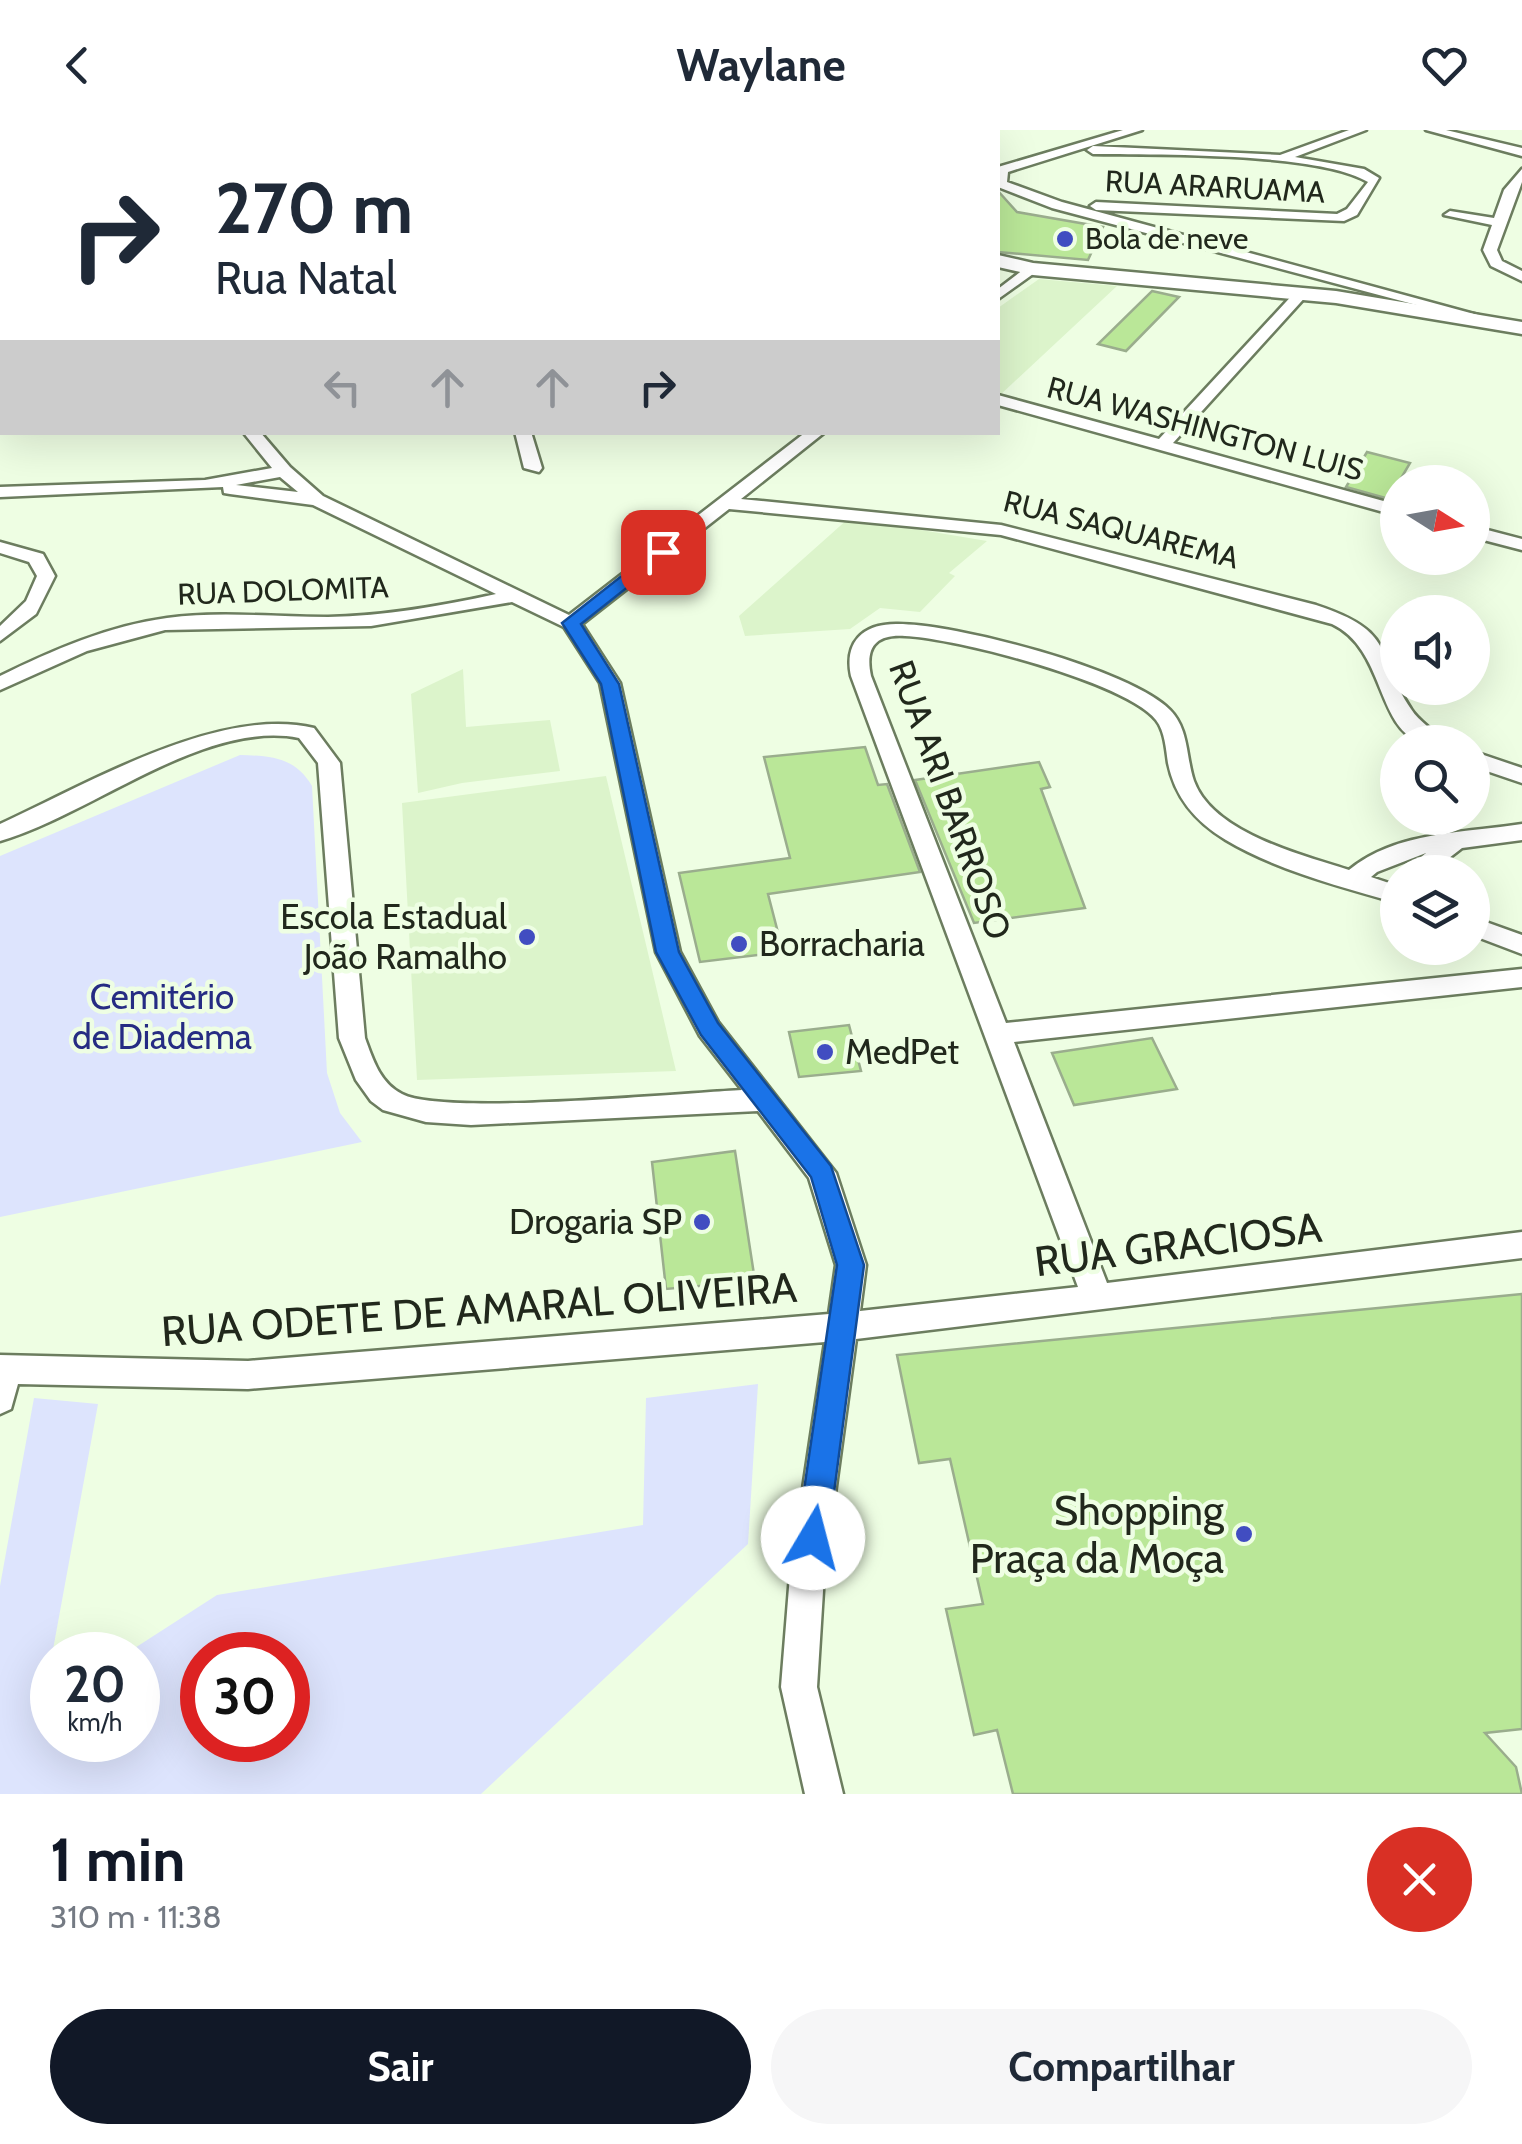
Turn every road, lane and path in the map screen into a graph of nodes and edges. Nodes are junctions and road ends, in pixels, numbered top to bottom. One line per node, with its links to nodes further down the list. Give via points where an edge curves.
1 (1136, 130): 5 (street)
2 (1360, 130): 6 (street)
3 (1432, 130): 4 (street)
4 (1522, 148)
5 (1073, 149): 6 (street); 8 (street)
6 (1280, 158): 10 (street, RUA ARARUAMA, via 1372,175 1375,181 1345,216 1330,218)
7 (1522, 173): 13 (street)
8 (1000, 175)
9 (1000, 178): 10 (street, via 1014,192)
10 (1058, 205): 22 (street)
11 (1519, 214): 13 (street)
12 (1450, 215): 13 (street)
13 (1500, 217): 15 (street, via 1490,250)
14 (1000, 261): 17 (main road)
15 (1496, 263): 16 (street); 18 (street)
16 (1522, 265)
17 (1033, 269): 19 (street); 20 (main road)
18 (1522, 277)
19 (1000, 294)
20 (1302, 294): 21 (main road); 30 (street)
21 (1336, 297): 22 (main road); 23 (main road)
22 (1488, 320): 24 (main road)
23 (1455, 323): 24 (main road); 25 (main road)
24 (1522, 328)
25 (1522, 340)
26 (1000, 401): 30 (street, RUA WASHINGTON LUIS)
27 (254, 435): 32 (street)
28 (524, 435): 31 (street)
29 (813, 435): 36 (street)
30 (1162, 446): 37 (street, RUA WASHINGTON LUIS)
31 (533, 468)
32 (284, 471): 33 (street); 35 (street)
33 (205, 485): 34 (street); 35 (street)
34 (0, 492)
35 (317, 500): 41 (street)
36 (724, 504): 42 (street); 45 (street, RUA SAQUAREMA, via 1001,530 1308,609 1365,637)
37 (1380, 505)
38 (1490, 536): 39 (street)
39 (1522, 545)
40 (0, 547): 43 (street, via 36,558 46,576 31,610)
41 (516, 595): 42 (street); 44 (street, RUA DOLOMITA, via 350,622 166,624 113,635)
42 (571, 623): 58 (street, via 610,684 668,952 709,1029)
43 (0, 634)
44 (0, 684)
45 (1409, 725)
46 (1490, 764): 47 (street)
47 (1522, 776)
48 (1522, 832): 50 (street)
49 (0, 833): 58 (street, via 202,743 275,728 304,731 320,745 332,778 352,1038 362,1074 386,1100 425,1112 472,1114)
50 (1456, 844): 51 (street); 52 (street, via 1383,856)
51 (1440, 855)
52 (1352, 878): 53 (street, RUA ARI BARROSO); 57 (street, RUA ARI BARROSO, via 1239,838 1211,819 1191,800 1166,718 1150,701 1062,666 934,634 884,630 864,640 857,657 861,676)
53 (1380, 887)
54 (1490, 932): 55 (street)
55 (1522, 945)
56 (1522, 978): 57 (street)
57 (998, 1034): 60 (street, RUA ARI BARROSO)
58 (766, 1100): 61 (street, via 822,1173 850,1265)
59 (1522, 1246): 60 (street, RUA GRACIOSA)
60 (1097, 1296): 61 (street, RUA GRACIOSA)
61 (844, 1325): 62 (street, RUA ODETE DE AMARAL OLIVEIRA, via 248,1375); 63 (street, via 807,1575 799,1687)
62 (1, 1380)
63 (824, 1794)

